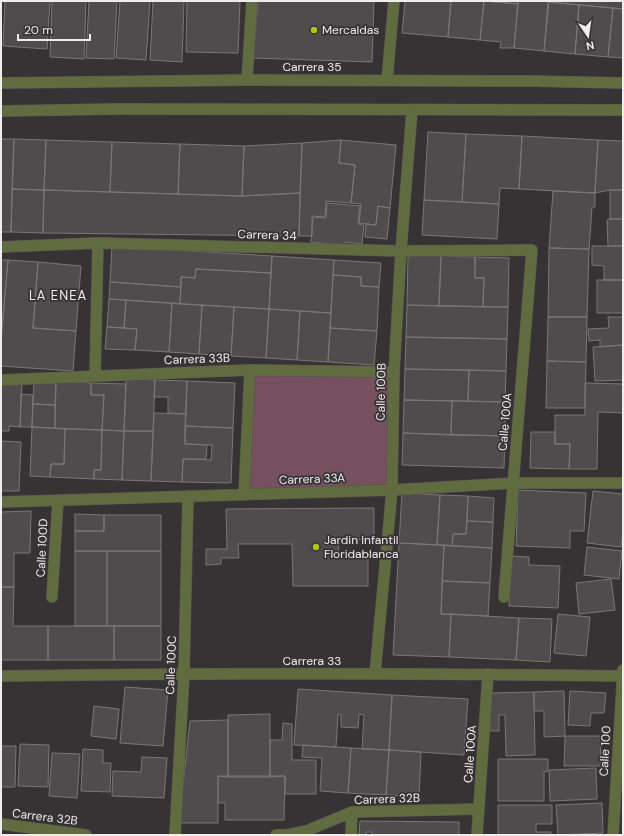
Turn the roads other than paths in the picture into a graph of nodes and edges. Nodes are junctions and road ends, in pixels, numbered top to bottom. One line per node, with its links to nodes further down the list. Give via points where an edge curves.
1 (252, 1): 3 (street)
2 (394, 1): 4 (street)
3 (246, 80): 4 (street, Carrera 35); 5 (street, Carrera 35)
4 (386, 80): 6 (street, Carrera 35)
5 (1, 83)
6 (623, 83)
7 (412, 110): 8 (street); 9 (street); 13 (street, Calle 100B)
8 (623, 110)
9 (1, 111)
10 (98, 243): 11 (street, Carrera 34); 13 (street, Carrera 34); 16 (street)
11 (1, 247)
12 (532, 250): 13 (street, Carrera 34); 18 (street, Calle 100A)
13 (401, 251): 15 (street, Calle 100B)
14 (250, 370): 15 (street, Carrera 33B); 16 (street, Carrera 33B); 21 (street)
15 (394, 372): 20 (street, Calle 100B)
16 (95, 376): 17 (street, Carrera 33B)
17 (1, 380)
18 (513, 482): 19 (street, Carrera 33A); 20 (street, Carrera 33A); 26 (street, Calle 100A)
19 (623, 483)
20 (392, 490): 21 (street, Carrera 33A); 29 (street, Calle 100B)
21 (244, 495): 22 (street, Carrera 33A)
22 (188, 496): 23 (street, Carrera 33A); 28 (street, Calle 100C)
23 (58, 500): 24 (street, Carrera 33A); 25 (street, Calle 100D)
24 (1, 502)
25 (52, 597)
26 (504, 597)
27 (623, 672): 30 (street, Carrera 33); 40 (street, Calle 100)
28 (184, 674): 29 (street, Carrera 33); 31 (street, Carrera 33); 36 (street, Calle 100C)
29 (375, 674): 30 (street, Carrera 33)
30 (488, 674): 32 (street, Calle 100A)
31 (1, 676)
32 (479, 809): 33 (street, Carrera 32B); 39 (street, Calle 100A)
33 (352, 812): 37 (street, Carrera 32B, via 306,831); 38 (street)
34 (1, 824): 35 (street, Carrera 32B)
35 (86, 835)
36 (175, 835)
37 (276, 835)
38 (351, 835)
39 (477, 835)
40 (613, 835)

